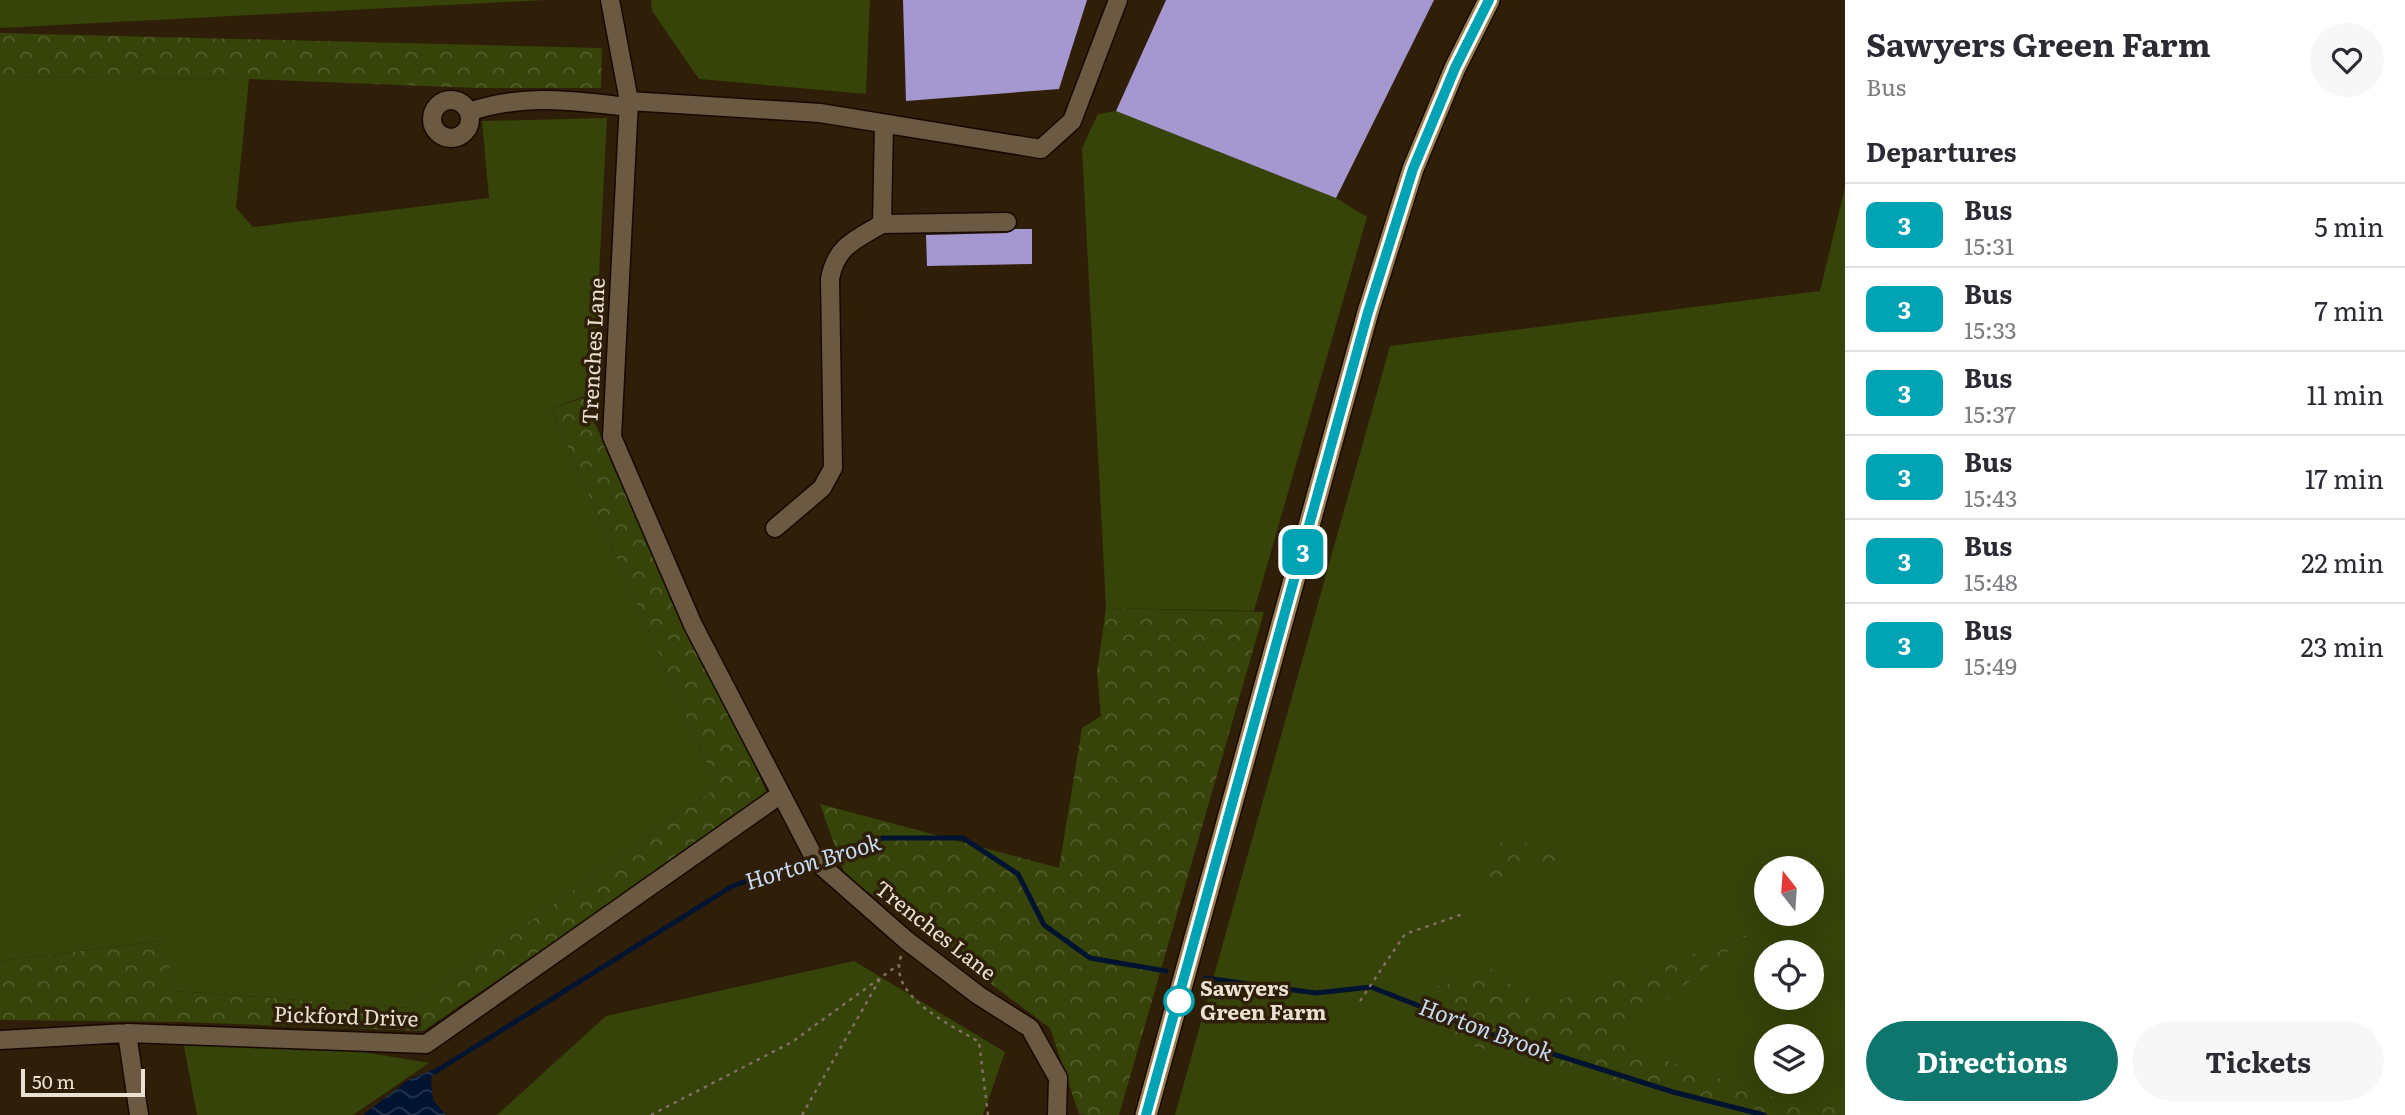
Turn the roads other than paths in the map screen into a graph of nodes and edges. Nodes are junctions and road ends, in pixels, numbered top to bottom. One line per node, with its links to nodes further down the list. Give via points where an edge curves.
1 (610, 0): 4 (street, Trenches Lane)
2 (1118, 0): 6 (street, via 1072,121 1041,149)
3 (1489, 0): 15 (main road, via 1413,169 1368,312)
4 (629, 104): 5 (street, via 534,98 495,102); 6 (street, via 820,113); 10 (street, Trenches Lane, via 612,437 693,625)
5 (469, 112)
6 (884, 124): 8 (street)
7 (1007, 222): 8 (street)
8 (882, 224): 9 (street, via 834,258 830,279 833,468 822,488)
9 (775, 528)
10 (781, 794): 11 (street, Pickford Drive, via 426,1044); 14 (street, Trenches Lane, via 813,857 906,940 1030,1028 1058,1078)
11 (127, 1032): 12 (street, Pickford Drive); 13 (street)
12 (0, 1041)
13 (139, 1115)
14 (1057, 1115)
15 (1146, 1115)

